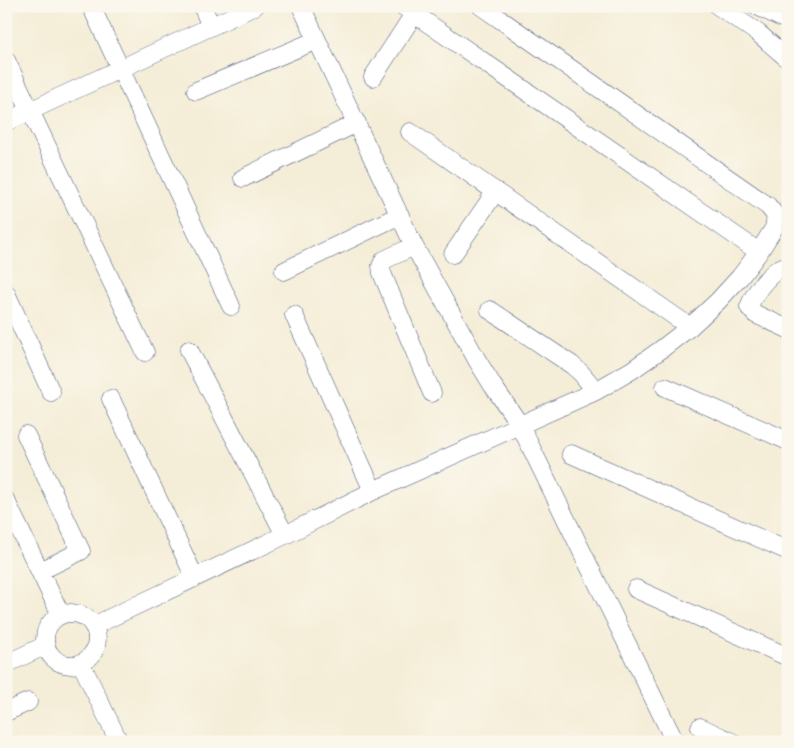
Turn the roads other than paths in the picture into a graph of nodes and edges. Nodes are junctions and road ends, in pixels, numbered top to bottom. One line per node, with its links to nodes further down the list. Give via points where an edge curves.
1 (91, 6): 14 (street)
2 (202, 6): 10 (street)
3 (255, 6): 10 (street)
4 (301, 6): 11 (street)
5 (482, 6): 25 (street, via 768,206 776,216 774,228)
6 (718, 6): 12 (street, via 758,32)
7 (757, 6): 9 (street)
8 (408, 10): 15 (street); 25 (street)
9 (788, 21)
10 (211, 26): 14 (street)
11 (317, 40): 16 (street); 19 (street)
12 (788, 59)
13 (6, 60): 17 (street)
14 (121, 69): 17 (street); 30 (street)
15 (373, 77)
16 (196, 91)
17 (30, 111): 18 (street); 36 (street)
18 (6, 122)
19 (356, 123): 21 (street); 23 (street)
20 (410, 132): 22 (street)
21 (243, 178)
22 (496, 191): 26 (street); 33 (street)
23 (400, 215): 24 (street); 27 (street)
24 (414, 246): 40 (street, via 384,260 381,266); 42 (street, via 477,360)
25 (759, 252): 33 (street, via 718,301)
26 (453, 254)
27 (284, 271)
28 (788, 272): 34 (street, via 780,268 772,272 749,307 755,314)
29 (6, 293): 39 (street)
30 (231, 306)
31 (490, 310): 38 (street, via 572,365)
32 (294, 315): 46 (street)
33 (690, 326): 38 (street, via 632,370)
34 (788, 329)
35 (189, 350): 48 (street)
36 (145, 352)
37 (665, 387): 44 (street)
38 (596, 391): 42 (street)
39 (51, 392)
40 (432, 393)
41 (111, 399): 51 (street)
42 (520, 425): 46 (street); 63 (street)
43 (26, 435): 50 (street, via 80,551)
44 (788, 441)
45 (571, 454): 49 (street)
46 (373, 491): 48 (street)
47 (6, 501): 50 (street)
48 (285, 535): 51 (street)
49 (788, 551)
50 (40, 571): 53 (street)
51 (195, 578): 54 (street)
52 (636, 588): 56 (street)
53 (61, 615): 54 (street, via 76,613); 55 (street, via 46,630)
54 (93, 626): 57 (street, via 97,640 95,647 92,654)
55 (46, 645): 57 (street, via 59,662); 58 (street)
56 (788, 657)
57 (80, 663): 62 (street)
58 (6, 664)
59 (28, 702): 60 (street)
60 (6, 712)
61 (700, 727): 64 (street)
62 (119, 742)
63 (675, 742)
64 (732, 742)

